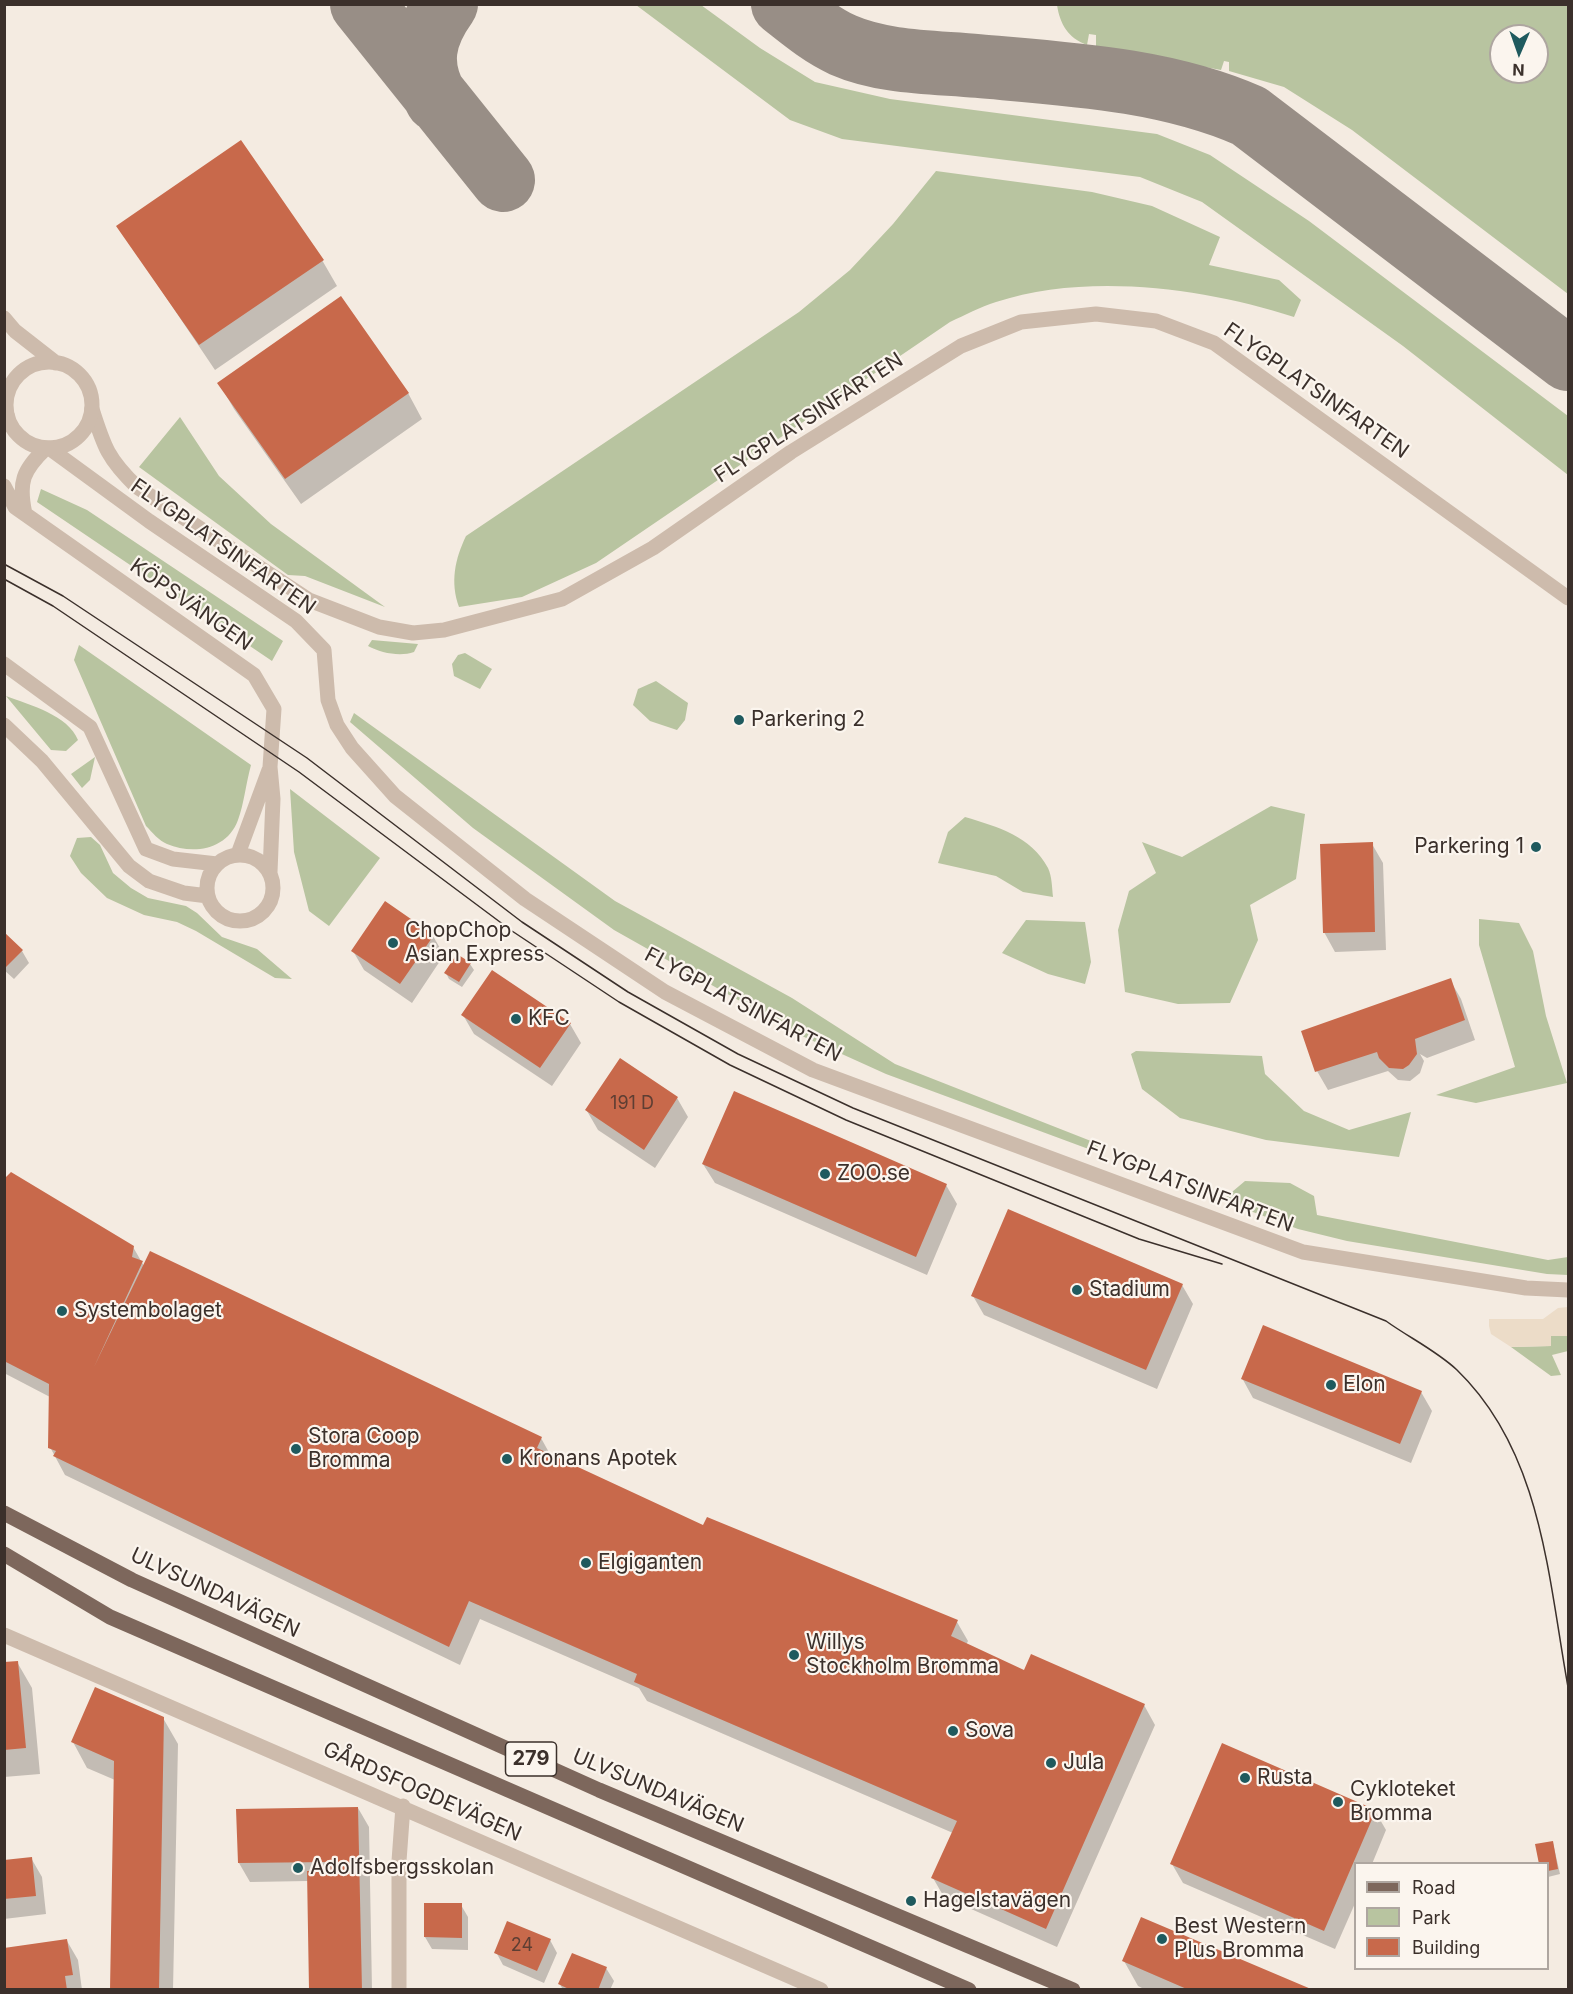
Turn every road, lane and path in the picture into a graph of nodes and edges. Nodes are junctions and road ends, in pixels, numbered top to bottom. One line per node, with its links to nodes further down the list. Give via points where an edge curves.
1 (4, 318): 2 (street)
2 (57, 363): 3 (street, via 71,368 83,379); 4 (street, via 28,367 17,376 9,388)
3 (92, 409): 5 (street, via 88,424 78,437 65,445); 8 (street, FLYGPLATSINFARTEN, via 114,465 137,487 309,600 379,627 421,632 465,625 562,599 653,548 791,452 961,346 1021,322 1096,314 1155,321 1214,342)
4 (5, 410): 5 (street, via 21,438)
5 (47, 448): 7 (street, via 28,465 24,476 21,497); 16 (street, FLYGPLATSINFARTEN, via 296,621 324,650 328,700 337,725 395,796 525,899 665,992 813,1070 1303,1252 1527,1288)
6 (4, 486): 7 (street, KÖPSVÄNGEN, via 15,507)
7 (25, 513): 11 (street, KÖPSVÄNGEN, via 254,675 274,709)
8 (1569, 598)
9 (4, 664): 13 (street, via 90,727 146,849 172,859)
10 (4, 725): 15 (street, via 42,761 129,866 149,881 184,893)
11 (270, 767): 12 (street, KÖPSVÄNGEN); 14 (street, KÖPSVÄNGEN)
12 (238, 854): 13 (street); 14 (street, via 256,858)
13 (217, 864): 15 (street, via 208,879)
14 (270, 872): 15 (street, via 273,896 255,918 226,918 212,906)
15 (208, 896)
16 (1569, 1290)
17 (4, 1513): 24 (main road, ULVSUNDAVÄGEN / 279, via 132,1580 588,1785)
18 (4, 1554): 23 (main road, 279, via 110,1617)
19 (4, 1635): 20 (street, GÅRDSFOGDEVÄGEN)
20 (404, 1806): 21 (street, via 399,1861); 22 (street, GÅRDSFOGDEVÄGEN)
21 (399, 1989)
22 (821, 1989)
23 (969, 1989)
24 (1068, 1989)

